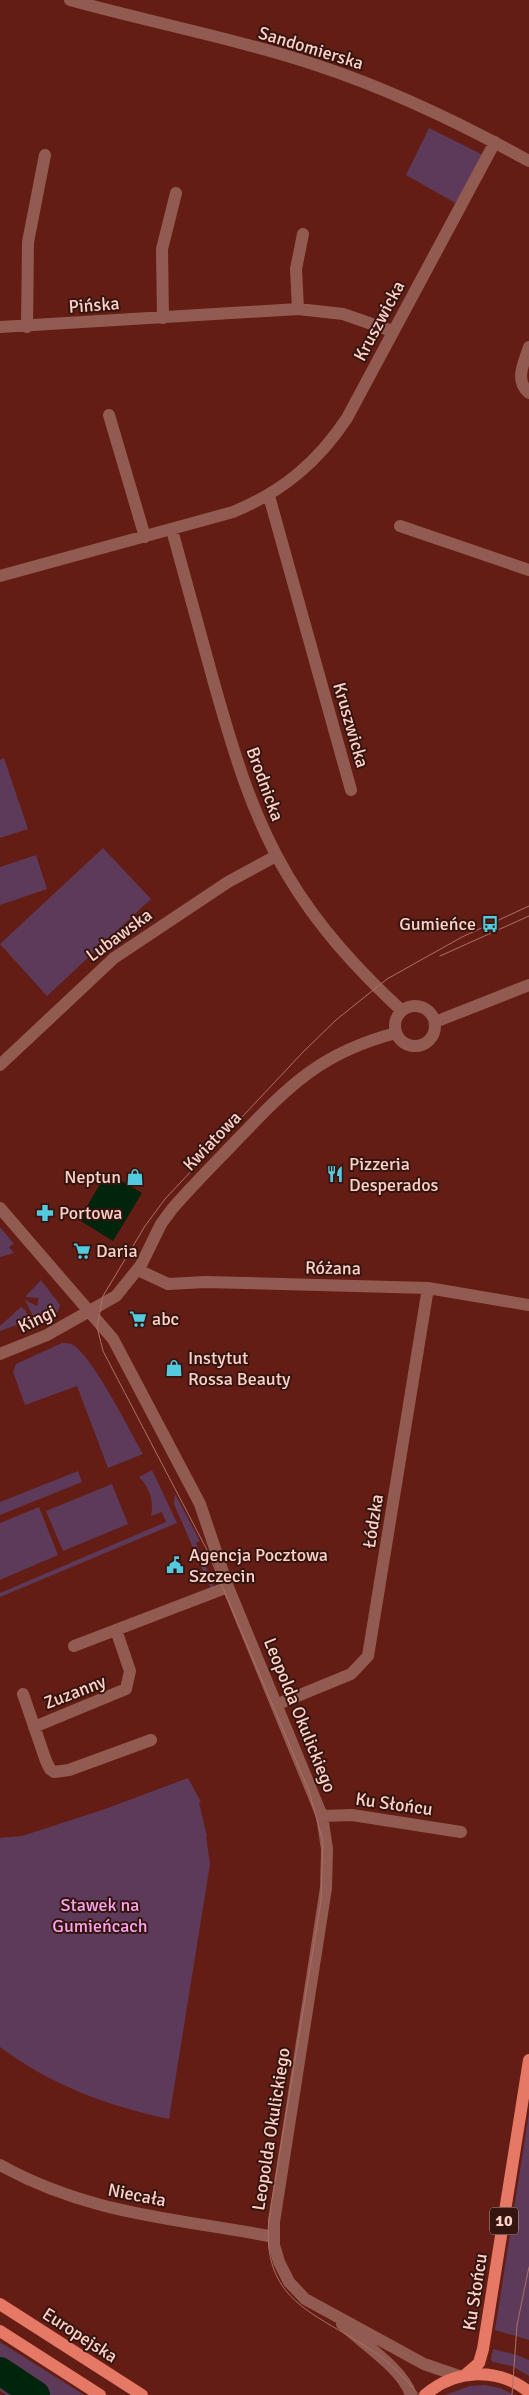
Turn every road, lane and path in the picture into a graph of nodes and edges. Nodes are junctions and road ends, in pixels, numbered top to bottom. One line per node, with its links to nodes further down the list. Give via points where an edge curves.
1 (70, 0): 2 (street, Sandomierska, via 318,66 413,103)
2 (495, 142): 4 (street, Sandomierska); 11 (street, Kruszwicka)
3 (45, 155): 10 (street, via 28,242)
4 (529, 161)
5 (176, 193): 8 (street, via 162,249)
6 (302, 234): 7 (street, via 296,269)
7 (298, 309): 8 (street, Pińska); 11 (street, Pińska, via 343,314)
8 (163, 318): 10 (street, Pińska)
9 (0, 327): 10 (street, Pińska)
10 (27, 327)
11 (392, 330): 15 (street, Kruszwicka, via 358,400 337,434 302,472)
12 (529, 347): 13 (street, via 520,375 521,383)
13 (529, 393)
14 (109, 415): 18 (street)
15 (269, 496): 17 (street, Kruszwicka, via 233,512); 21 (street, Kruszwicka)
16 (400, 526): 19 (street)
17 (172, 530): 18 (street, Kruszwicka); 22 (street, Brodnicka, via 236,759 252,805)
18 (145, 537): 20 (street, Kruszwicka)
19 (529, 570)
20 (1, 574)
21 (351, 790)
22 (276, 856): 24 (street, Brodnicka, via 328,936); 27 (street, Lubawska, via 228,882 114,958)
23 (529, 985): 25 (street)
24 (402, 1011): 25 (street, via 410,1007 422,1008); 26 (street, via 396,1019)
25 (435, 1022): 26 (street, via 433,1036 421,1046 406,1044)
26 (396, 1032): 29 (street, Kwiatowa, via 343,1051 290,1086 172,1209)
27 (0, 1065)
28 (0, 1208): 32 (street, Leopolda Okulickiego)
29 (138, 1270): 30 (street, Różana, via 171,1284 205,1282); 32 (street, Kwiatowa, via 116,1296)
30 (428, 1288): 31 (street, Różana); 38 (street, Łódzka, via 368,1656 351,1674)
31 (529, 1305)
32 (88, 1312): 33 (street, Kingi, via 47,1335); 34 (street, Leopolda Okulickiego, via 121,1351 184,1471 203,1513)
33 (0, 1354)
34 (228, 1587): 35 (street); 38 (street, Leopolda Okulickiego)
35 (116, 1630): 36 (street); 39 (street, Zuzanny, via 130,1671 126,1689)
36 (74, 1646)
37 (23, 1694): 39 (street, Zuzanny)
38 (278, 1704): 41 (street, Leopolda Okulickiego)
39 (34, 1727): 40 (street, Zuzanny, via 46,1761 54,1772 69,1770)
40 (151, 1740)
41 (322, 1816): 42 (street, Ku Słońcu, via 352,1815); 45 (street, Leopolda Okulickiego, via 327,1849 326,1888 276,2205)
42 (461, 1832)
43 (529, 2060): 49 (main road, Ku Słońcu / 10, via 483,2350 479,2363)
44 (0, 2165): 45 (street, Niecała, via 86,2203)
45 (274, 2237): 47 (street, Leopolda Okulickiego, via 278,2262 289,2282 305,2299)
46 (0, 2304): 52 (main road, Europejska)
47 (327, 2311): 49 (street, Leopolda Okulickiego, via 436,2370); 53 (street, Leopolda Okulickiego, via 390,2366)
48 (0, 2331): 51 (main road)
49 (462, 2376): 50 (main road, via 498,2376); 54 (main road, 10, via 440,2384)
50 (529, 2392)
51 (100, 2395)
52 (142, 2395)
53 (411, 2395)
54 (425, 2395)

